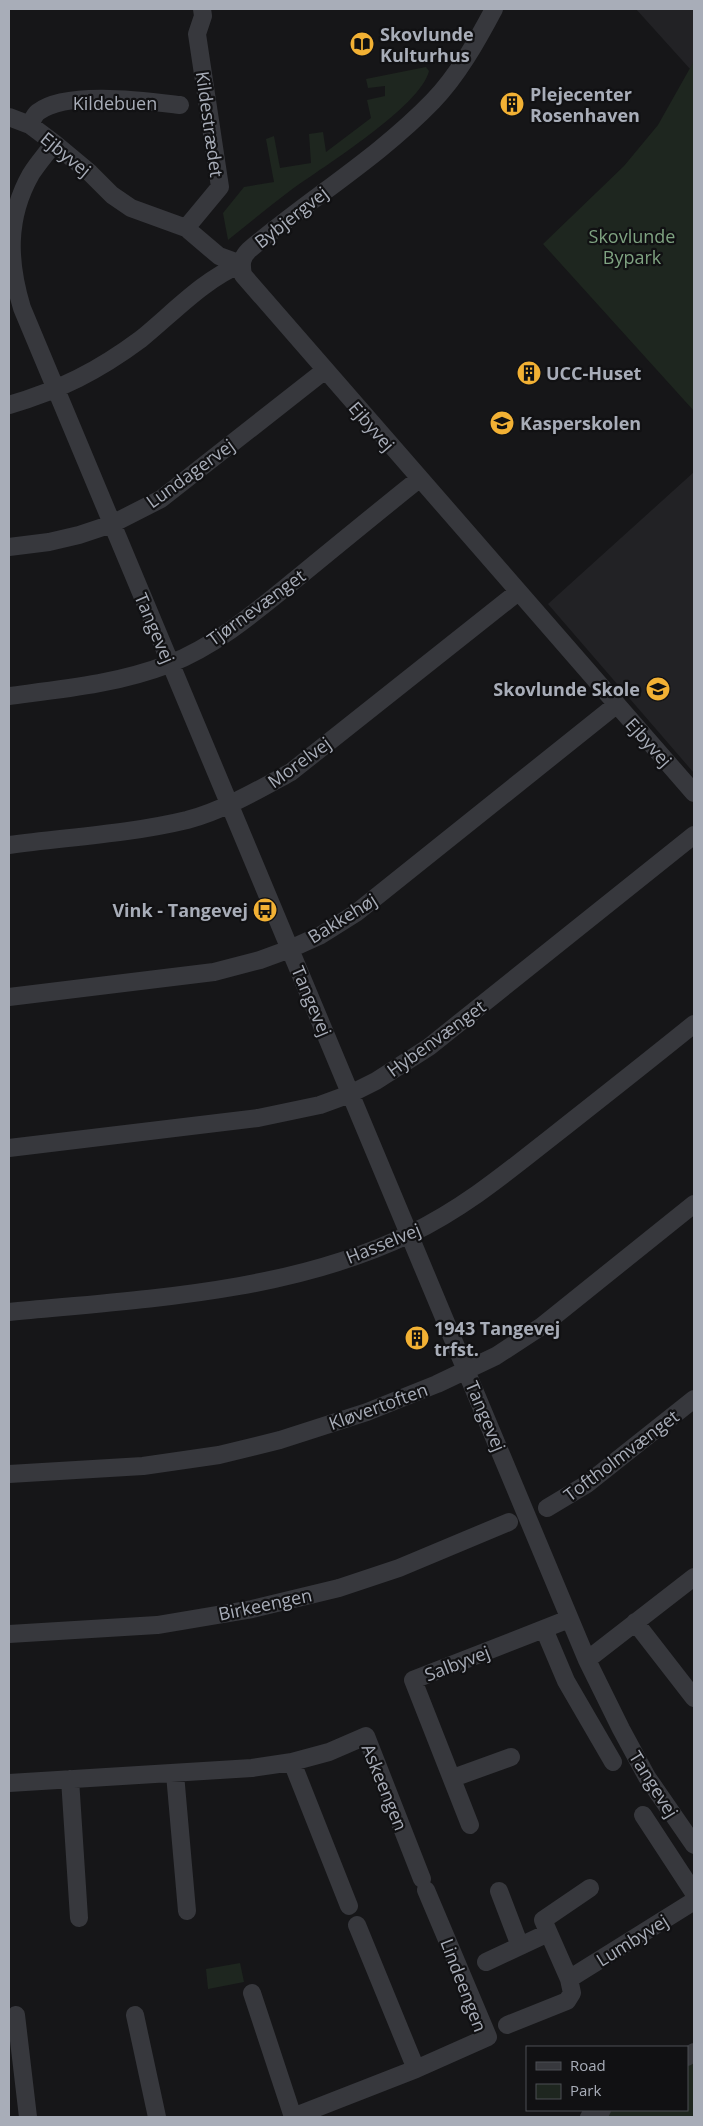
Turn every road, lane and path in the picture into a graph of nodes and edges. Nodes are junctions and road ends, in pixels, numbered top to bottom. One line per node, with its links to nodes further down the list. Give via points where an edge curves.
1 (202, 9): 7 (street, Kildestrædet, via 197,34 220,187)
2 (494, 9): 8 (street, Bybjergvej, via 474,45 434,100 401,132 249,250)
3 (180, 105): 5 (street, Kildebuen, via 142,100 69,102 37,113)
4 (9, 117): 5 (street, Ejbyvej)
5 (30, 125): 6 (street, Ejbyvej)
6 (54, 143): 7 (street, Ejbyvej, via 131,208); 10 (street, Tangevej, via 32,174 20,199 13,226 11,254 14,282 22,308)
7 (186, 228): 8 (street, Ejbyvej, via 219,256)
8 (241, 264): 9 (street, Ejbyvej, via 247,283); 10 (street, Bybjergvej, via 221,272 105,364)
9 (324, 370): 12 (street, Ejbyvej); 13 (street, Lundagervej, via 161,498)
10 (56, 390): 11 (street, Bybjergvej); 13 (street, Tangevej)
11 (9, 405)
12 (419, 479): 15 (street, Ejbyvej); 16 (street, Tjørnevænget, via 258,610 225,634)
13 (112, 524): 14 (street, Lundagervej, via 49,542); 16 (street, Tangevej)
14 (9, 547)
15 (518, 592): 18 (street, Ejbyvej); 20 (street, Morelvej, via 291,772)
16 (170, 663): 17 (street, Tjørnevænget, via 94,685); 20 (street, Tangevej)
17 (9, 696)
18 (616, 705): 19 (street, Ejbyvej); 23 (street, Bakkehøj, via 356,913 321,935)
19 (694, 793)
20 (230, 804): 22 (street, Morelvej, via 188,819 147,828); 23 (street, Tangevej)
21 (694, 835): 26 (street, Hybenvænget, via 429,1047)
22 (9, 844)
23 (290, 949): 24 (street, Bakkehøj, via 214,972); 26 (street, Tangevej)
24 (9, 996)
25 (694, 1024): 29 (street, Hasselvej, via 480,1194)
26 (350, 1094): 27 (street, Hybenvænget, via 320,1105 258,1118); 29 (street, Tangevej)
27 (9, 1148)
28 (694, 1204): 31 (street, Kløvertoften, via 542,1326)
29 (409, 1235): 30 (street, Hasselvej, via 323,1266 263,1281 194,1294); 31 (street, Tangevej)
30 (9, 1312)
31 (467, 1371): 33 (street, Kløvertoften, via 367,1412 280,1440 219,1455 143,1466); 37 (street, Tangevej)
32 (694, 1400): 34 (street, Toftholmvænget, via 588,1484)
33 (9, 1474)
34 (547, 1508)
35 (509, 1522): 40 (street, Birkeengen, via 399,1568 339,1588 252,1609 157,1625)
36 (694, 1577): 38 (street)
37 (569, 1619): 39 (street, Salbyvej); 41 (street, Tangevej)
38 (635, 1622): 41 (street); 42 (street)
39 (544, 1629): 45 (street, via 566,1681); 47 (street, Salbyvej, via 413,1680)
40 (9, 1634)
41 (587, 1660): 52 (street, Tangevej, via 647,1776)
42 (694, 1698)
43 (511, 1756): 47 (street)
44 (292, 1762): 46 (street, Askeengen); 53 (street, Askeengen, via 329,1752 366,1736); 58 (street)
45 (613, 1762)
46 (175, 1774): 48 (street, Askeengen); 59 (street)
47 (453, 1778): 51 (street, Salbyvej)
48 (70, 1779): 49 (street, Askeengen); 60 (street)
49 (9, 1783)
50 (644, 1815): 56 (street)
51 (470, 1826)
52 (694, 1846)
53 (424, 1885): 70 (street, Lindeengen, via 488,2037)
54 (590, 1888): 62 (street, via 542,1920)
55 (499, 1891): 63 (street)
56 (694, 1893)
57 (694, 1901): 65 (street, Lumbyvej)
58 (349, 1906)
59 (187, 1911)
60 (79, 1918)
61 (357, 1925): 70 (street)
62 (548, 1933): 63 (street); 65 (street)
63 (520, 1946): 64 (street)
64 (486, 1962)
65 (569, 1979): 69 (street, via 572,1993 567,2000)
66 (252, 1993): 74 (street, Lindeengen)
67 (16, 2015): 72 (street)
68 (135, 2015): 73 (street)
69 (507, 2026)
70 (416, 2070): 74 (street, Lindeengen)
71 (600, 2111): 75 (street)
72 (28, 2117)
73 (157, 2117)
74 (293, 2117)
75 (589, 2117)

